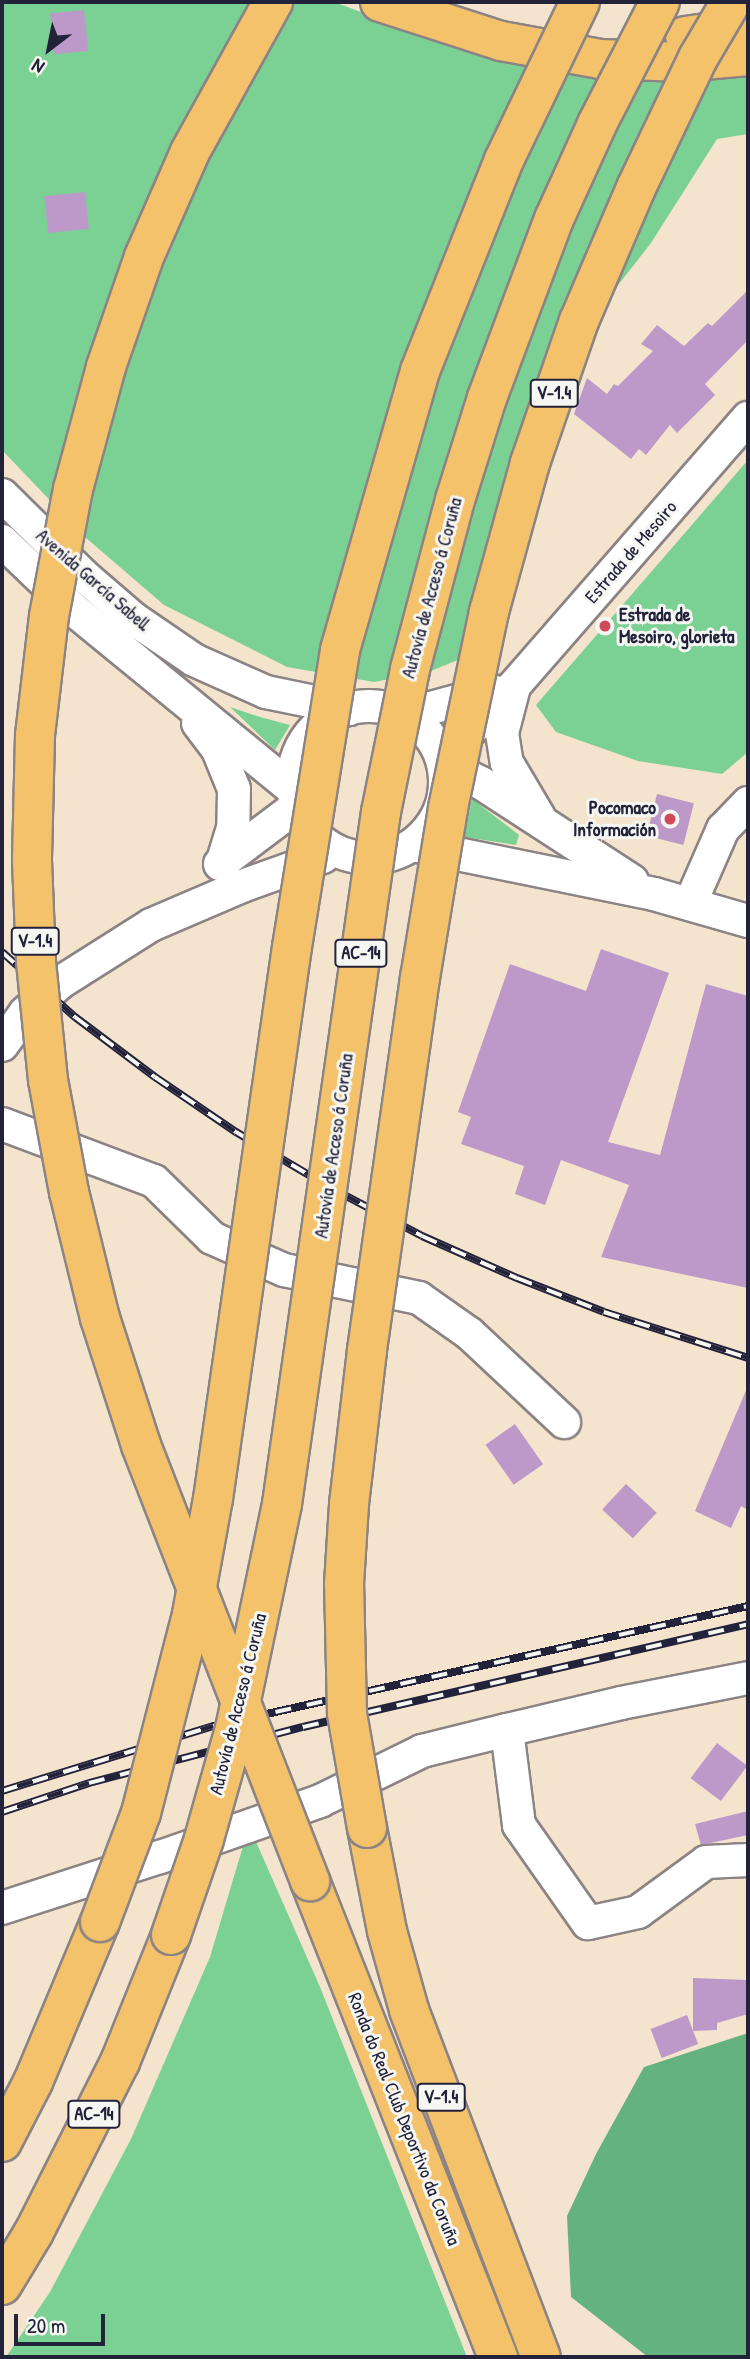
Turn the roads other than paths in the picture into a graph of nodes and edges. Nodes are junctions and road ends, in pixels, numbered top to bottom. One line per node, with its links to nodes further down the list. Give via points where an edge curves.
1 (273, 2): 36 (main road, Ronda do Real Club Deportivo da Coruña / V-1.4, bridge, via 190,152 144,257 106,367 73,489 49,616 36,736 32,861 36,962 48,1080 69,1192 100,1318 141,1445)
2 (380, 2): 8 (main road, via 501,41 600,59 682,62)
3 (458, 2): 7 (main road, via 531,24 612,35 680,37)
4 (580, 2): 34 (main road, bridge, via 504,160 420,371 340,650 192,1614 141,1813 33,2082)
5 (660, 2): 35 (main road, Autovía de Acceso á Coruña / AC-14, bridge, via 554,219 487,398 410,668 381,812 282,1504 235,1729 204,1839 120,2062)
6 (731, 2): 37 (main road, V-1.4, bridge, via 698,58 636,188 570,347 530,463 489,612 448,808 414,1020 349,1504 344,1584 347,1713 387,1931 409,2010)
7 (748, 27)
8 (748, 56)
9 (748, 418): 12 (street, Estrada de Mesoiro)
10 (2, 495): 15 (street, Avenida García Sabell, via 134,619 194,660 266,692)
11 (2, 541): 13 (street, Avenida García Sabell, via 74,610)
12 (514, 686): 14 (street, via 431,708); 16 (street, Estrada de Mesoiro); 19 (street, via 502,733 508,764)
13 (172, 688): 17 (street, Avenida García Sabell); 22 (street, via 218,750 234,789 233,828)
14 (384, 708): 15 (street); 16 (street, via 421,726)
15 (349, 709): 17 (street, via 329,718 307,740 294,769)
16 (443, 763): 19 (street); 20 (street, via 441,810)
17 (295, 798): 21 (street, via 308,827 325,844); 22 (street)
18 (748, 803): 24 (street, via 723,829)
19 (545, 826): 23 (street)
20 (413, 845): 21 (street, via 392,855 368,858); 23 (street)
21 (345, 854): 26 (street, via 325,856 242,886)
22 (222, 863): 26 (street)
23 (654, 894): 24 (street)
24 (690, 904): 25 (street)
25 (748, 921)
26 (150, 925): 27 (street, via 61,982 25,1013)
27 (2, 1045)
28 (2, 1124): 29 (street, via 154,1181 212,1238 284,1269 419,1298 470,1334)
29 (564, 1422)
30 (748, 1678): 31 (street)
31 (507, 1730): 32 (street, via 519,1825 588,1923 638,1912 706,1862); 33 (street, via 422,1751 320,1801)
32 (748, 1860)
33 (2, 1908)
34 (2, 2142)
35 (2, 2285)
36 (498, 2357)
37 (541, 2357)

